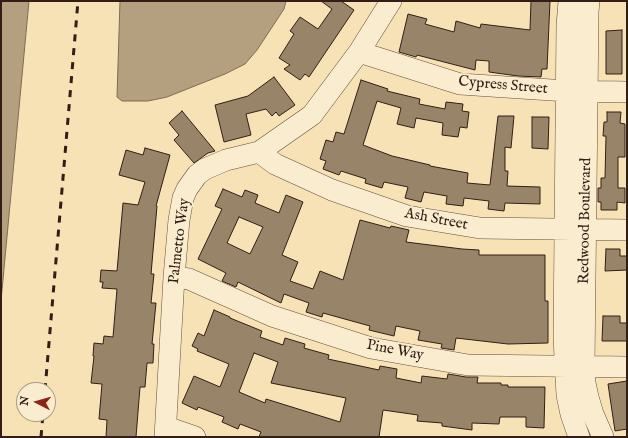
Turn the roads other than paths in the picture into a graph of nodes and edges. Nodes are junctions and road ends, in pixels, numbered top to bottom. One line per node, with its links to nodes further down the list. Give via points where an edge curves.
1 (391, 1): 4 (street, Palmetto Way)
2 (569, 1): 5 (street, Redwood Boulevard, via 567,26)
3 (589, 1): 5 (street, Redwood Boulevard)
4 (359, 52): 5 (street, Cypress Street, via 460,84); 7 (street, Palmetto Way, via 312,115)
5 (578, 91): 6 (street, Cypress Street); 8 (street, Redwood Boulevard)
6 (627, 92)
7 (259, 152): 8 (street, Ash Street, via 275,164 332,190 407,216 480,228); 10 (street, Palmetto Way, via 215,164 191,181 181,207)
8 (576, 230): 9 (street, Ash Street); 11 (street, Redwood Boulevard)
9 (627, 230)
10 (174, 277): 11 (street, Pine Way, via 189,279 272,316 371,348 468,365); 13 (street, Palmetto Way)
11 (575, 366): 12 (street, Pine Way); 15 (street, Redwood Boulevard, via 567,395); 16 (street, Redwood Boulevard, via 585,383 593,414)
12 (627, 366)
13 (166, 432): 14 (street)
14 (196, 437)
15 (580, 437)
16 (603, 437)

